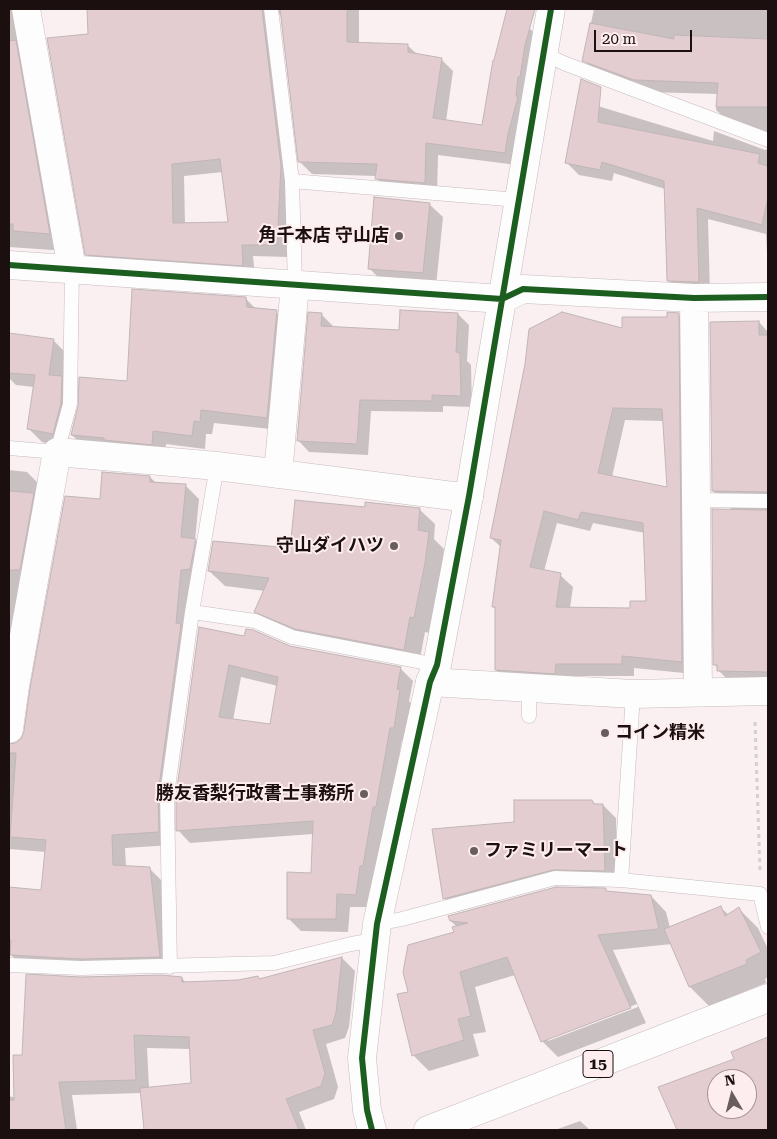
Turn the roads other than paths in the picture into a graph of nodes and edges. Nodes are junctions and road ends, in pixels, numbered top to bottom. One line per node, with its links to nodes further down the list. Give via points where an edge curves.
1 (26, 9): 9 (street)
2 (271, 9): 6 (lane)
3 (549, 9): 4 (street)
4 (542, 53): 5 (lane); 7 (street)
5 (768, 140)
6 (292, 181): 7 (lane); 10 (lane)
7 (518, 200): 13 (street)
8 (9, 265): 9 (street)
9 (72, 270): 10 (street); 15 (lane, via 70,404)
10 (294, 285): 13 (street); 17 (street)
11 (768, 297): 12 (street)
12 (694, 298): 13 (street, via 523,290); 19 (street)
13 (502, 299): 18 (street)
14 (9, 448): 15 (lane)
15 (57, 452): 16 (street); 23 (street)
16 (217, 466): 17 (street); 21 (lane)
17 (278, 474): 18 (street)
18 (469, 496): 22 (street)
19 (696, 500): 20 (lane); 26 (street)
20 (768, 501)
21 (192, 612): 22 (lane, via 255,621 292,637); 34 (lane, via 167,795)
22 (434, 674): 24 (street); 32 (street)
23 (12, 685): 29 (street)
24 (529, 688): 27 (street); 28 (lane)
25 (761, 691): 26 (street)
26 (698, 692): 27 (street)
27 (633, 694): 30 (lane)
28 (529, 716)
29 (9, 729)
30 (621, 880): 31 (lane, via 760,894); 32 (lane, via 555,878 402,919)
31 (768, 927)
32 (376, 932): 34 (lane, via 351,944 274,964); 36 (street, via 362,1058)
33 (9, 965): 34 (lane, via 80,968)
34 (170, 966)
35 (768, 998): 37 (street, 15)
36 (372, 1130)
37 (428, 1130)

